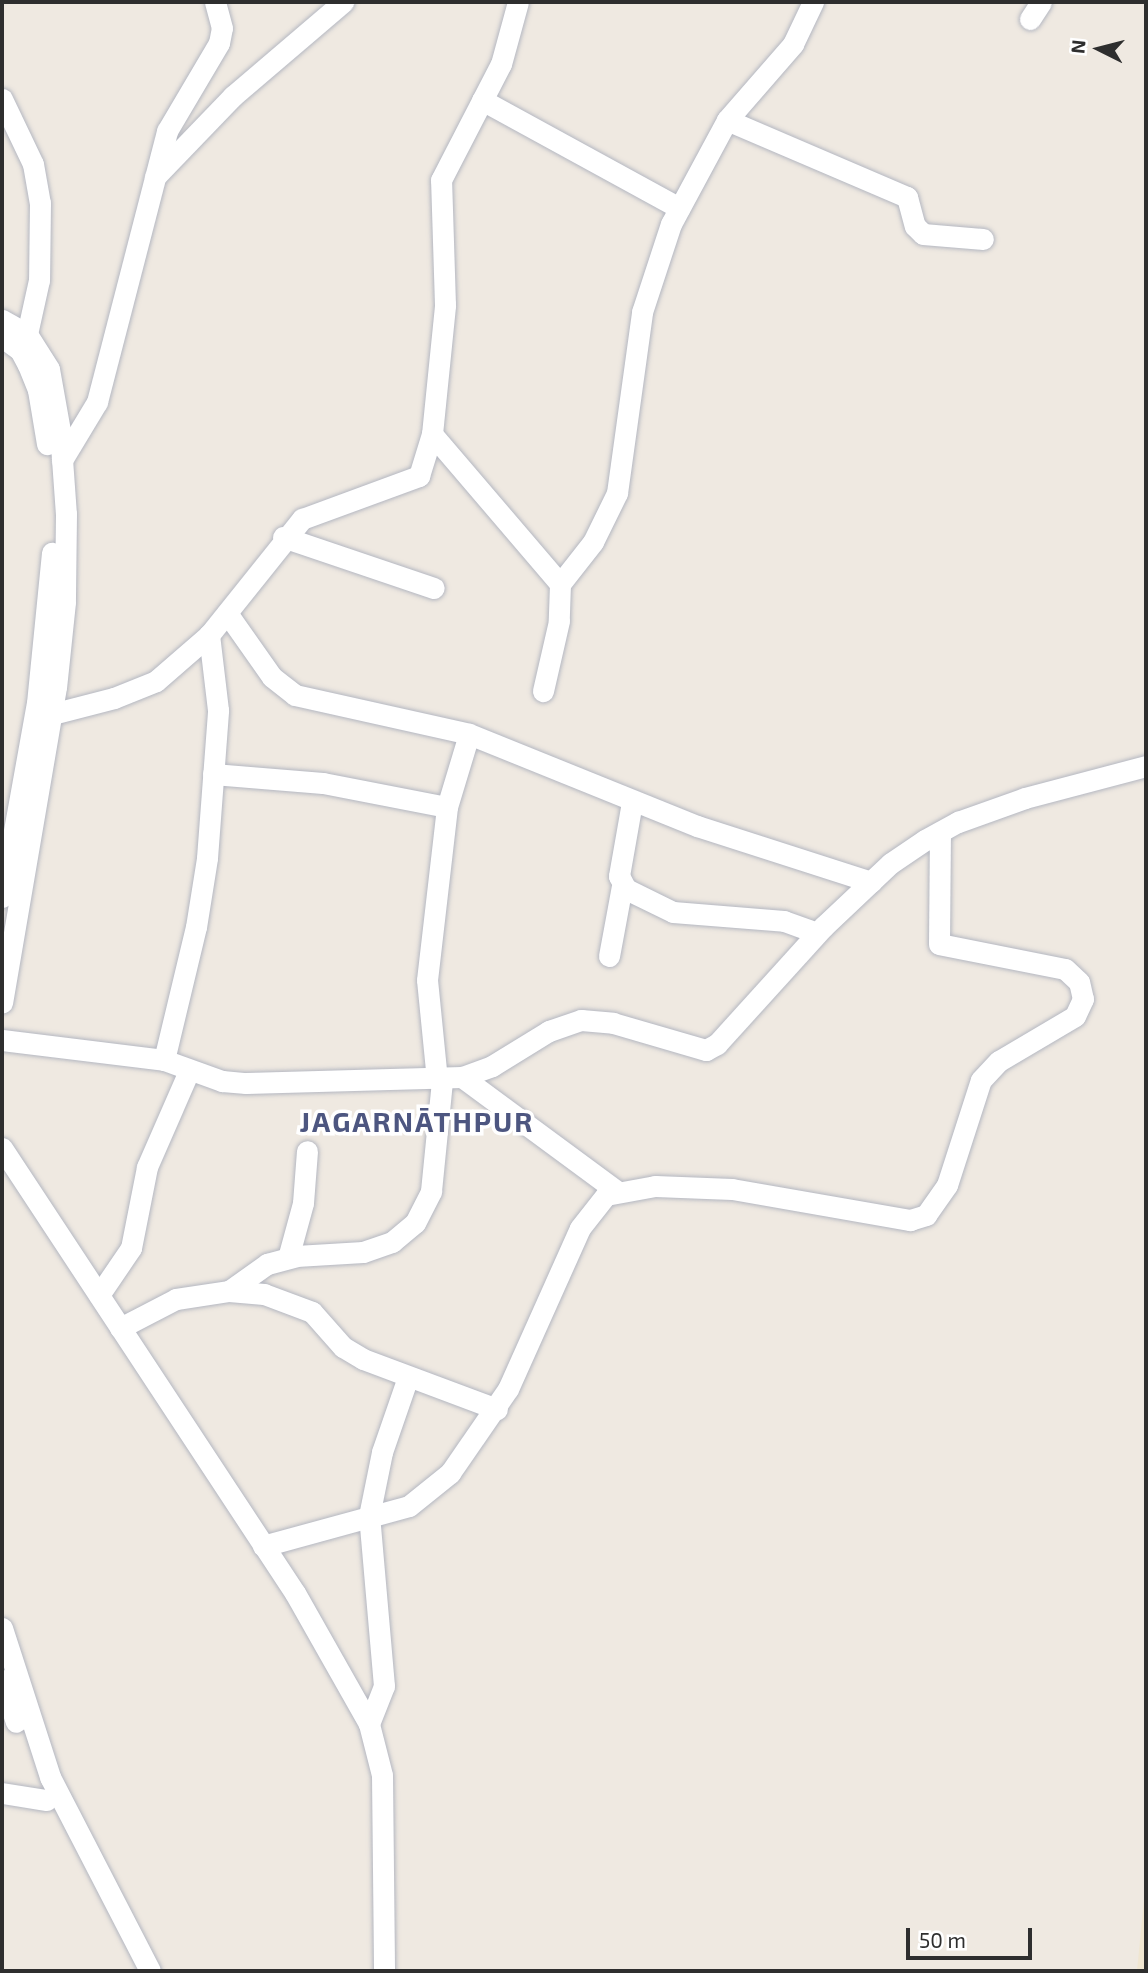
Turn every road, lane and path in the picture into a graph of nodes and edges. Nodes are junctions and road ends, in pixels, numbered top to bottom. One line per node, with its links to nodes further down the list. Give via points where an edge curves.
1 (215, 2): 8 (street, via 222,28 219,43 173,117)
2 (343, 2): 8 (street, via 233,96)
3 (813, 2): 7 (street, via 782,59)
4 (522, 6): 6 (street)
5 (2, 99): 12 (street, via 33,164 40,203 39,281)
6 (482, 100): 9 (street); 14 (street, via 441,180 446,276)
7 (727, 120): 9 (street); 10 (street, via 907,197 915,226 923,234)
8 (151, 181): 15 (street, via 97,402)
9 (679, 208): 17 (street, via 642,312 617,492 593,542)
10 (984, 239)
11 (2, 320): 12 (street)
12 (27, 334): 15 (street, via 49,369)
13 (2, 337): 31 (street, via 20,351 38,390 52,523 50,595 37,703)
14 (432, 434): 16 (street, via 423,467 413,481 317,510); 17 (street)
15 (62, 460): 22 (street, via 65,602)
16 (283, 537): 18 (street); 19 (street)
17 (560, 584): 21 (street, via 559,621)
18 (434, 588)
19 (227, 613): 20 (street); 23 (street, via 272,677 295,695)
20 (209, 635): 22 (street, via 173,669 137,691); 25 (street, via 218,691)
21 (543, 691)
22 (52, 714): 33 (street)
23 (469, 734): 26 (street); 27 (street)
24 (1146, 766): 28 (street, via 1025,798)
25 (213, 774): 27 (street, via 323,783); 37 (street, via 202,895)
26 (632, 802): 29 (street); 30 (street, via 618,876)
27 (447, 807): 39 (street, via 427,980)
28 (940, 832): 29 (street); 42 (street, via 939,944 1065,970 1079,982 1083,999 1075,1016 999,1061 981,1080 951,1176 932,1209 910,1220 759,1191 654,1186)
29 (871, 882): 32 (street)
30 (622, 886): 32 (street, via 673,912 784,921); 34 (street)
31 (2, 897)
32 (817, 933): 39 (street, via 711,1049 691,1049 625,1026 581,1020 549,1031 492,1066)
33 (8, 934): 35 (street)
34 (609, 956)
35 (2, 1002)
36 (2, 1040): 37 (street)
37 (164, 1060): 38 (street)
38 (189, 1071): 39 (street, via 247,1083); 45 (street, via 147,1167 131,1248)
39 (447, 1079): 42 (street); 43 (street, via 431,1191 415,1223 378,1248)
40 (2, 1148): 45 (street)
41 (307, 1151): 43 (street, via 303,1203)
42 (615, 1190): 48 (street, via 597,1204 580,1228)
43 (288, 1258): 44 (street, via 267,1264)
44 (229, 1291): 46 (street, via 163,1303); 47 (street, via 264,1294 302,1306 343,1348)
45 (99, 1295): 46 (street)
46 (120, 1328): 50 (street)
47 (408, 1377): 48 (street); 49 (street, via 382,1452)
48 (497, 1409): 49 (street, via 433,1490 408,1506)
49 (369, 1516): 50 (street); 53 (street, via 384,1686)
50 (263, 1546): 53 (street, via 349,1683)
51 (2, 1628): 57 (street, via 50,1777)
52 (2, 1680): 55 (street)
53 (369, 1724): 58 (street, via 382,1775)
54 (2, 1793): 55 (street)
55 (46, 1800): 56 (street)
56 (139, 1971)
57 (150, 1971)
58 (384, 1971)

